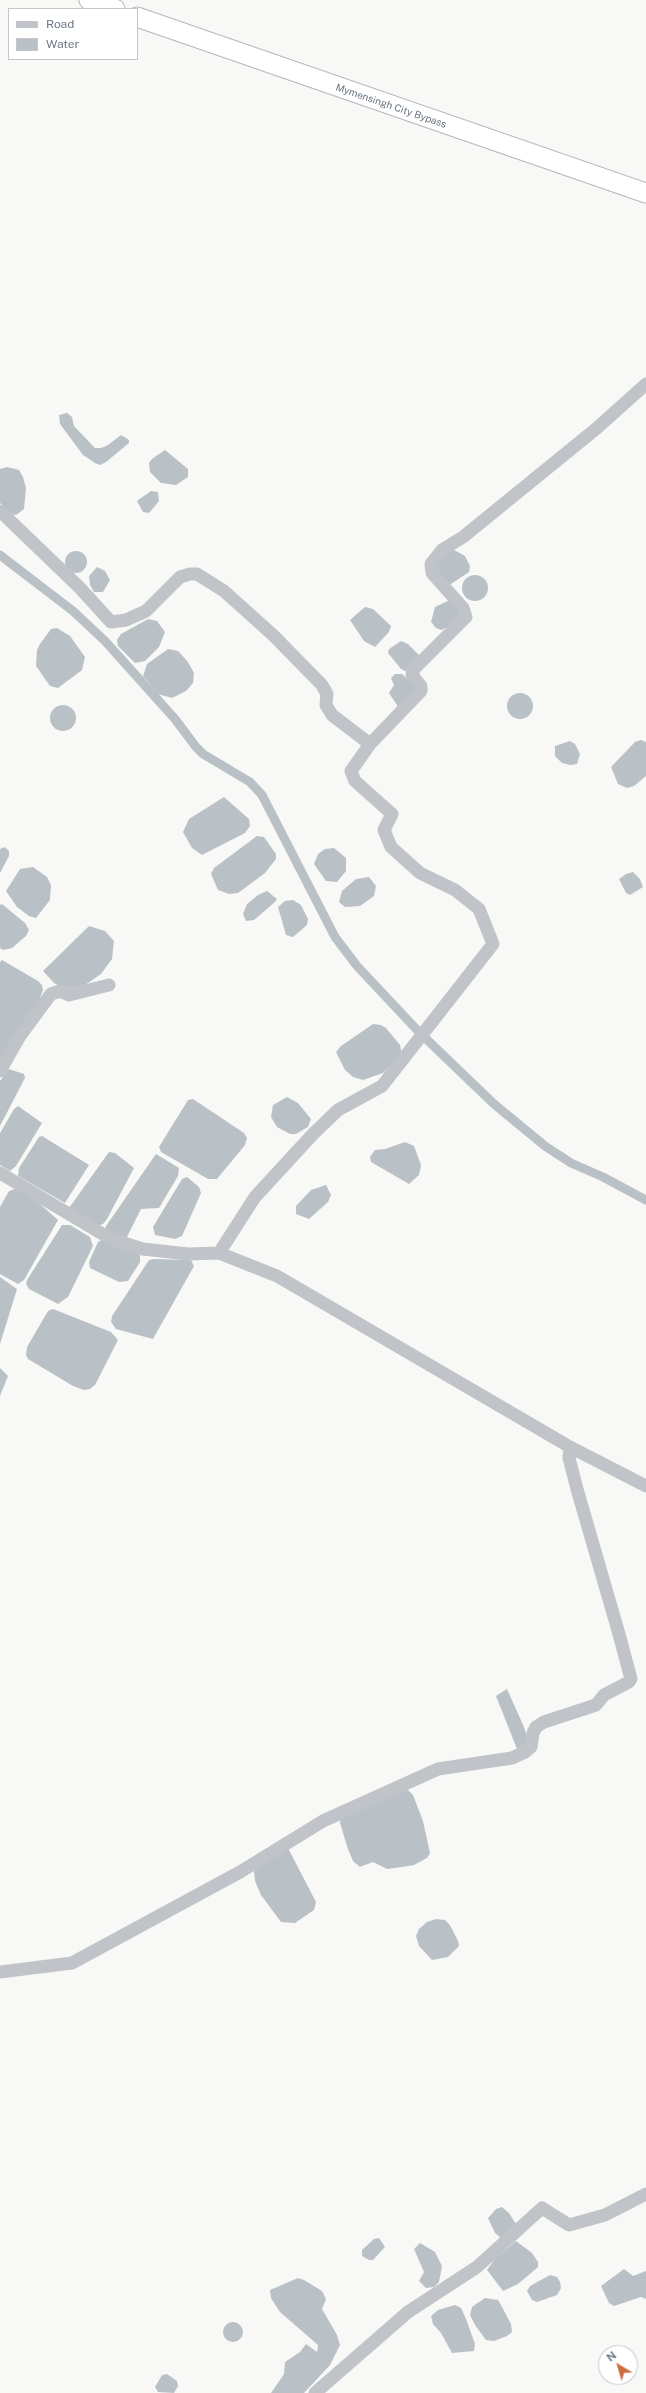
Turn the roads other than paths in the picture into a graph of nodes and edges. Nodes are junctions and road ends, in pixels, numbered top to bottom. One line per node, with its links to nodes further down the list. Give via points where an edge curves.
1 (89, 0): 2 (highway)
2 (111, 8)
3 (138, 17): 4 (highway, Mymensingh City Bypass)
4 (646, 194)
5 (646, 384): 7 (street, via 597,428 435,557 431,564 432,574 463,608 466,617 414,669 412,675 421,686 421,691)
6 (0, 511): 7 (street, via 80,588 111,622 126,620 146,611 180,577 197,574 204,578 224,591 274,636 322,685 327,694 326,705 332,714)
7 (370, 744): 11 (street, via 351,771 355,781 392,814 384,830 386,839 391,847 420,873 455,890 479,909 493,944 382,1086 338,1110 313,1134 255,1197)
8 (109, 985): 9 (street, via 69,995 56,990 20,1036)
9 (0, 1071)
10 (0, 1173): 11 (street, via 111,1239 144,1249 188,1254)
11 (219, 1253): 12 (street, via 277,1276)
12 (570, 1448): 13 (street); 14 (street, via 569,1458 631,1679 629,1682 604,1695 596,1705 536,1727 531,1747 525,1752 512,1758 438,1769 323,1821 240,1872 72,1963)
13 (646, 1486)
14 (0, 1972)
15 (646, 2194): 16 (street, via 605,2215 569,2225 542,2208 477,2267 408,2312)
16 (315, 2393)

